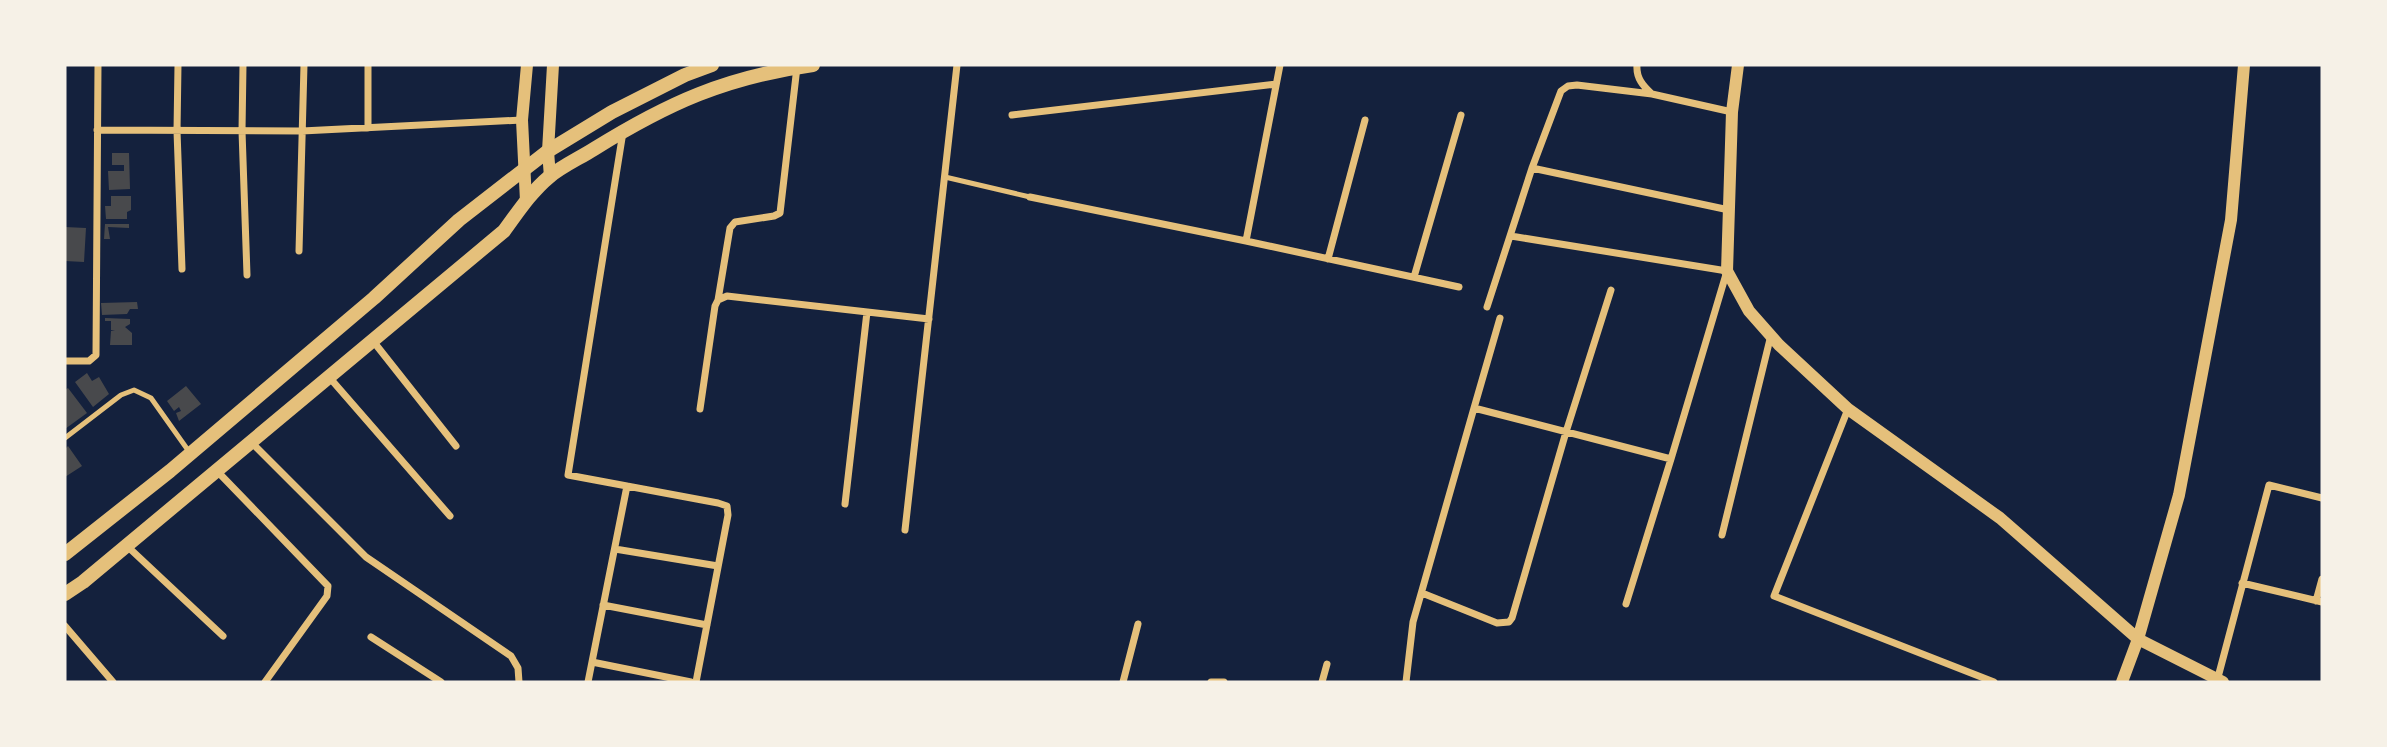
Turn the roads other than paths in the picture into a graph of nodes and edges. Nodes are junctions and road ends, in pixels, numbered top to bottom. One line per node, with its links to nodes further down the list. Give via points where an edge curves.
1 (99, 65): 24 (street)
2 (178, 65): 25 (street)
3 (243, 65): 26 (street)
4 (304, 65): 27 (street)
5 (369, 65): 23 (street)
6 (527, 65): 21 (street)
7 (553, 65): 29 (street)
8 (712, 65): 29 (main road, via 622,107)
9 (813, 65): 15 (main road)
10 (957, 65): 33 (street)
11 (1280, 65): 16 (street)
12 (1637, 65): 17 (street, via 1642,86)
13 (1738, 65): 18 (street)
14 (2244, 65): 88 (street, via 2231,220 2179,495)
15 (797, 67): 28 (main road, via 737,79); 47 (street, via 780,213 735,222 730,228)
16 (1276, 84): 19 (street); 38 (street)
17 (1652, 94): 18 (street); 31 (street, via 1568,86 1561,91)
18 (1732, 112): 36 (street)
19 (1012, 115)
20 (1461, 115): 44 (street)
21 (522, 120): 23 (street); 30 (street)
22 (1365, 120): 40 (street)
23 (368, 128): 27 (street)
24 (97, 131): 25 (street); 54 (street, via 96,355 89,361)
25 (177, 131): 26 (street); 41 (street)
26 (242, 131): 27 (street); 43 (street)
27 (302, 131): 39 (street)
28 (623, 131): 32 (main road); 66 (street, via 568,475)
29 (548, 151): 30 (main road); 32 (street)
30 (526, 168): 35 (street); 63 (main road, via 459,220)
31 (1532, 168): 36 (street); 37 (street)
32 (550, 177): 35 (main road)
33 (944, 177): 34 (lane); 51 (street)
34 (1030, 197): 38 (street)
35 (526, 201): 53 (main road, via 504,231)
36 (1729, 210): 42 (street)
37 (1511, 236): 42 (street); 48 (street)
38 (1245, 241): 40 (street)
39 (299, 251)
40 (1328, 259): 44 (street)
41 (182, 269)
42 (1727, 271): 52 (street, via 1749,311); 64 (street)
43 (247, 275)
44 (1414, 278): 45 (street)
45 (1459, 287)
46 (1611, 290): 59 (street)
47 (718, 300): 49 (street, via 727,296); 57 (street)
48 (1487, 307)
49 (867, 312): 51 (street); 68 (street)
50 (1500, 318): 56 (street)
51 (929, 319): 70 (street)
52 (1771, 335): 58 (street); 71 (street)
53 (373, 341): 55 (main road); 62 (street)
54 (65, 361)
55 (329, 377): 61 (main road); 69 (street)
56 (1474, 408): 59 (street); 78 (street)
57 (700, 409)
58 (1848, 409): 88 (street, via 2000,518); 103 (street, via 1774,596)
59 (1566, 432): 64 (street); 78 (street, via 1509,622 1497,623)
60 (65, 438): 63 (lane, via 134,390 151,398)
61 (251, 442): 65 (main road); 95 (street, via 366,557 511,656)
62 (456, 446)
63 (190, 453): 74 (main road)
64 (1671, 459): 81 (street)
65 (217, 471): 72 (main road); 91 (street, via 328,586 327,596)
66 (628, 486): 73 (street); 75 (street, via 727,506)
67 (2322, 498): 77 (street, via 2269,485)
68 (845, 504)
69 (450, 516)
70 (905, 530)
71 (1722, 535)
72 (127, 546): 79 (main road); 86 (street)
73 (615, 549): 75 (street); 82 (street)
74 (65, 554)
75 (718, 566): 84 (street)
76 (2322, 579): 80 (street)
77 (2242, 583): 80 (street); 92 (street)
78 (1422, 593): 102 (street, via 1413,622)
79 (65, 594)
80 (2319, 601)
81 (1626, 604)
82 (603, 605): 84 (street); 89 (street)
83 (1138, 624): 98 (street)
84 (707, 625): 97 (street)
85 (65, 626): 93 (street)
86 (223, 636)
87 (372, 637): 94 (street)
88 (2138, 639): 92 (street); 104 (street)
89 (592, 662): 96 (street); 97 (street)
90 (1327, 664): 101 (street)
91 (268, 681)
92 (2220, 681)
93 (113, 682)
94 (441, 682)
95 (519, 682)
96 (588, 682)
97 (694, 682)
98 (1123, 682)
99 (1211, 682): 100 (street)
100 (1224, 682)
101 (1322, 682)
102 (1406, 682)
103 (1994, 682)
104 (2122, 682)

